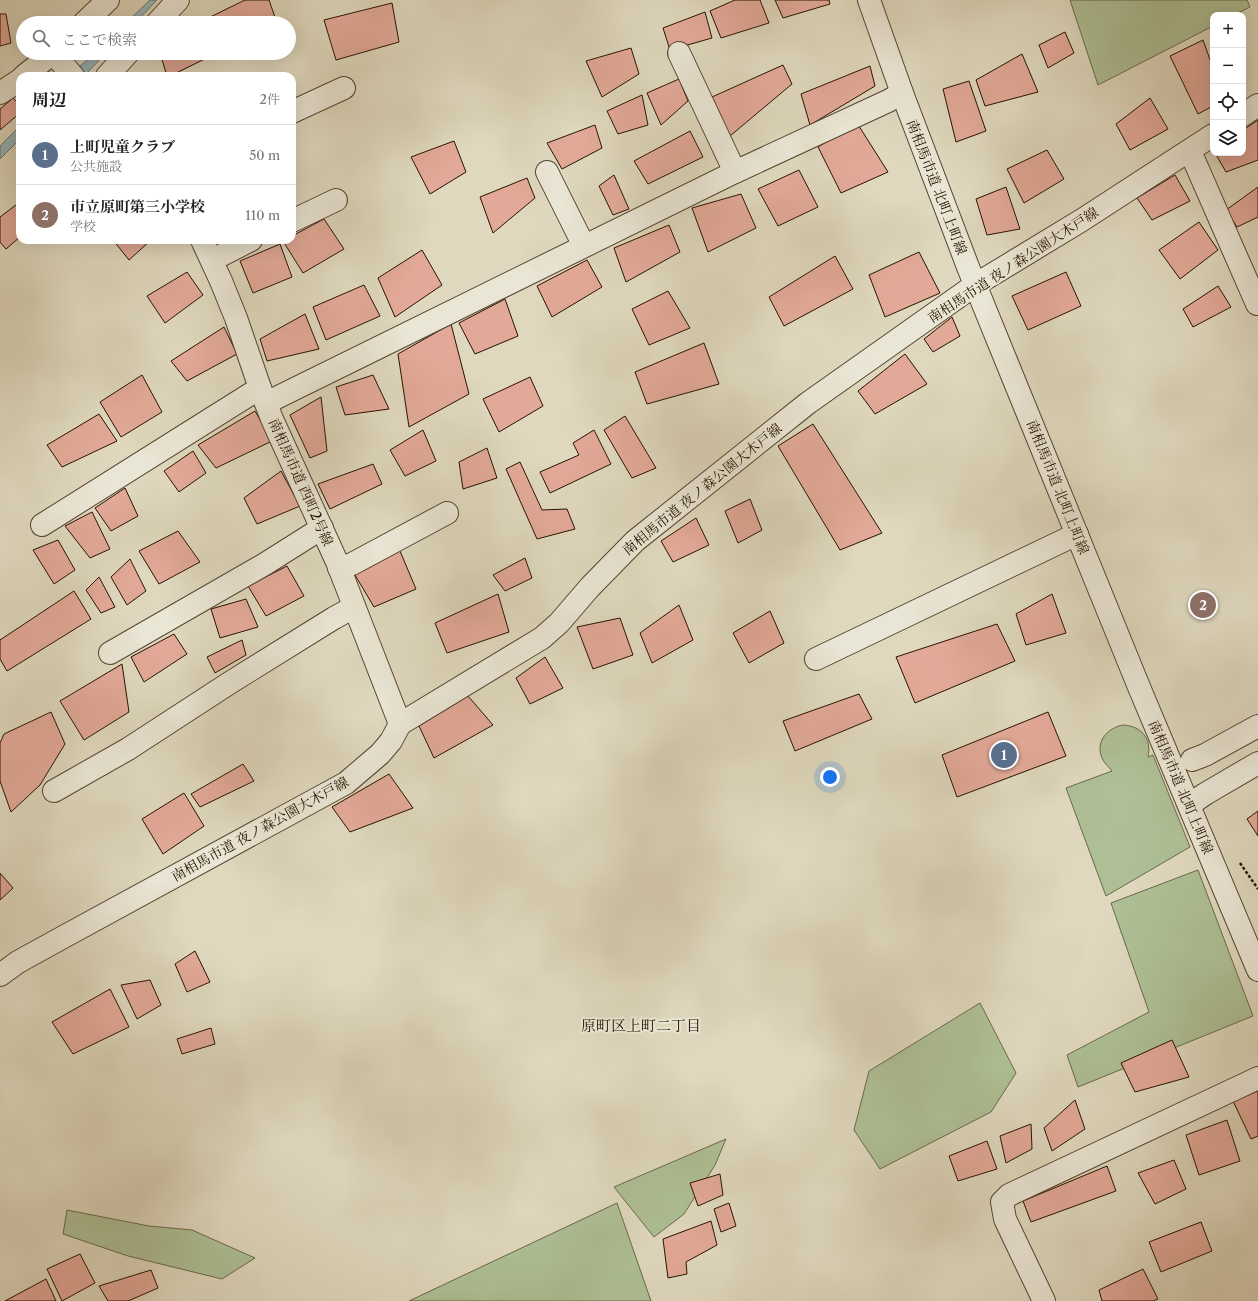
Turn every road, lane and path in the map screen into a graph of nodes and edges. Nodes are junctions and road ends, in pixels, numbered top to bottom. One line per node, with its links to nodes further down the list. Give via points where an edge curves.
1 (108, 0): 4 (street)
2 (178, 0): 5 (street)
3 (870, 0): 14 (street, 南相馬市道 北町上町線)
4 (91, 16)
5 (164, 16)
6 (679, 53): 21 (street)
7 (122, 60): 10 (street)
8 (62, 62): 9 (street)
9 (35, 72)
10 (111, 72)
11 (16, 83): 13 (street)
12 (344, 88): 16 (street)
13 (0, 93)
14 (902, 93): 21 (street); 28 (street, 南相馬市道 北町上町線)
15 (1258, 105): 17 (street)
16 (296, 110)
17 (1246, 113)
18 (1210, 137): 19 (street, 南相馬市道 夜ノ森公園大木戸線)
19 (1190, 151): 28 (street, 南相馬市道 夜ノ森公園大木戸線); 29 (street)
20 (547, 172): 26 (street)
21 (735, 172): 26 (street)
22 (336, 200): 23 (street)
23 (296, 219)
24 (204, 244): 27 (street, 南相馬市道 西町2号線)
25 (243, 244): 27 (street)
26 (584, 246): 30 (street)
27 (212, 260): 30 (street, 南相馬市道 西町2号線, via 236,318)
28 (976, 285): 34 (street, 南相馬市道 北町上町線); 39 (street, 南相馬市道 夜ノ森公園大木戸線, via 808,403 703,485 635,541 542,638)
29 (1257, 304)
30 (263, 396): 32 (street); 33 (street, 南相馬市道 西町2号線)
31 (447, 513): 35 (street, via 352,564)
32 (42, 525)
33 (322, 528): 35 (street, 南相馬市道 西町2号線); 37 (street, via 265,564)
34 (1077, 534): 38 (street); 44 (street, 南相馬市道 北町上町線)
35 (339, 568): 36 (street, 南相馬市道 西町2号線)
36 (354, 607): 39 (street, 南相馬市道 西町2号線); 43 (street, via 128,749)
37 (110, 652)
38 (816, 660)
39 (400, 724): 46 (street, 南相馬市道 夜ノ森公園大木戸線, via 380,754 346,783 67,934)
40 (1258, 726): 41 (street)
41 (1192, 760)
42 (1258, 763): 44 (street)
43 (54, 791)
44 (1189, 805): 45 (street, 南相馬市道 北町上町線)
45 (1258, 970)
46 (0, 975)
47 (1258, 1078): 48 (street, via 1009,1195 1002,1202 1005,1219)
48 (1044, 1301)

